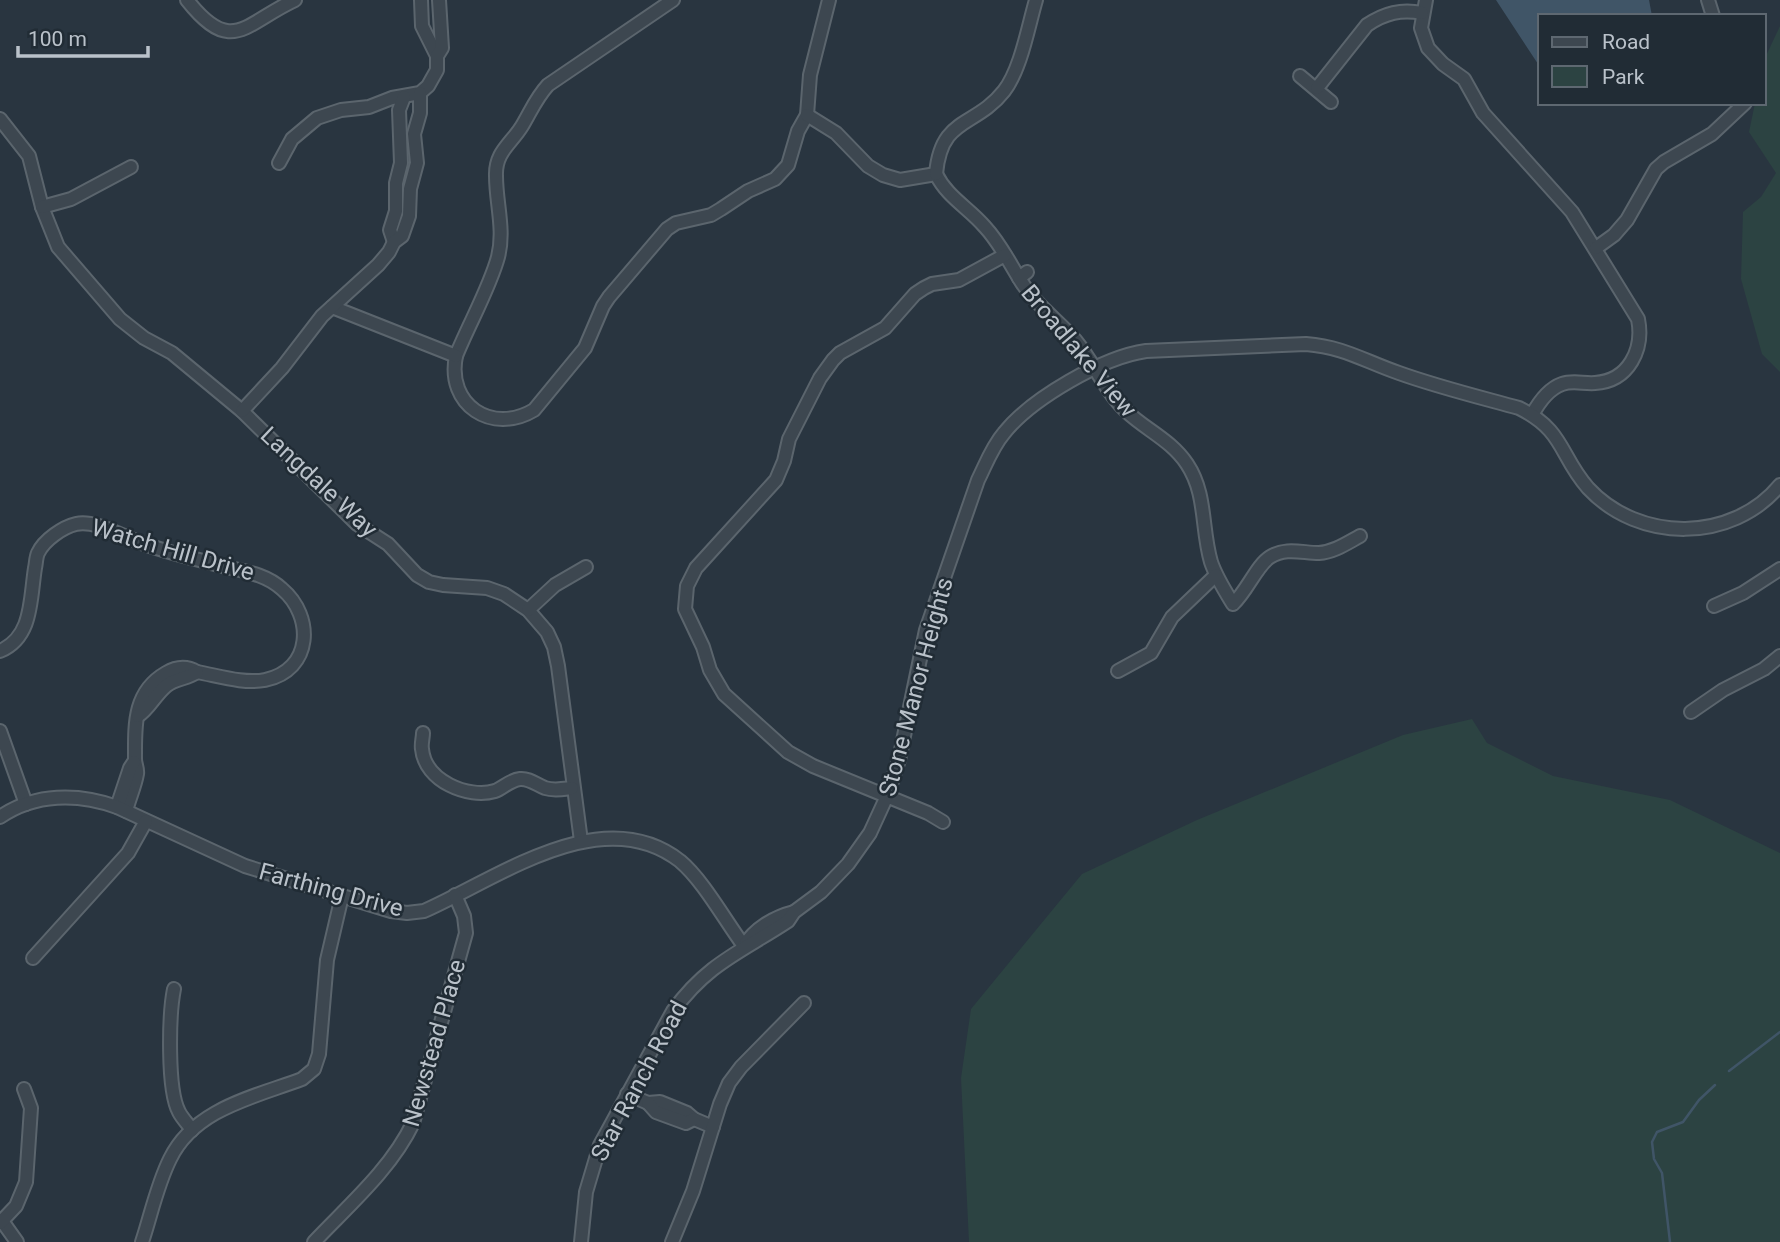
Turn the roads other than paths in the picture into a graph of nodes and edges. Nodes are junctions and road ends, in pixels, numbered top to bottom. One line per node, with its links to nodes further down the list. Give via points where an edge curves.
1 (187, 0): 2 (street, via 203,20 227,32 249,27)
2 (295, 0)
3 (421, 0): 10 (street, via 422,26)
4 (439, 0): 10 (street, via 442,48)
5 (673, 0): 29 (street, via 548,85 502,150 496,169 501,230 498,257)
6 (829, 0): 17 (street, via 811,68)
7 (1036, 0): 23 (street, via 1010,82 995,100 943,140)
8 (1426, 0): 9 (street)
9 (1422, 13): 12 (street, via 1399,11 1367,25); 26 (street, via 1428,48 1464,79 1483,113 1572,212)
10 (437, 56): 13 (street, via 433,80)
11 (1300, 76): 12 (street)
12 (1317, 88): 15 (street)
13 (420, 93): 14 (street); 19 (street)
14 (404, 97): 20 (street); 21 (street, via 317,118 292,139)
15 (1331, 102)
16 (1743, 105): 26 (street, via 1712,134 1656,169 1627,220)
17 (807, 115): 23 (street, via 836,133 883,175 900,180); 29 (street, via 797,131 793,156 775,178 711,215 676,223 660,237 603,306 584,348 534,410 504,419 474,410 457,389)
18 (0, 119): 24 (street, Langdale Way, via 29,156)
19 (414, 134): 20 (street); 25 (street, via 417,163 409,216 402,236)
20 (398, 135): 25 (street, via 401,163 390,230)
21 (279, 163)
22 (131, 167): 24 (street, via 95,188)
23 (936, 174): 27 (street, Broadlake View)
24 (42, 208): 31 (street, Langdale Way, via 58,247 120,319 172,353)
25 (394, 242): 28 (street, via 378,265)
26 (1596, 248): 32 (street, via 1635,312 1640,330 1637,351 1615,377 1553,388)
27 (1005, 255): 30 (street, Broadlake View, via 1023,275 1034,300 1078,344); 47 (street, via 959,280 924,288 885,328 832,360 789,439 776,480 696,568 687,586 689,620 724,694 788,751)
28 (332, 307): 29 (street); 31 (street)
29 (456, 356)
30 (1094, 369): 32 (street, Stone Manor Heights, via 1125,354 1146,351 1326,345); 37 (street, Broadlake View, via 1127,412 1168,442 1186,462 1201,496); 47 (street, Stone Manor Heights, via 1021,415 989,456 926,630)
31 (242, 411): 39 (street, Langdale Way, via 357,524 388,544 417,575 443,585 487,588)
32 (1532, 415): 33 (street, Stone Manor Heights, via 1554,433 1581,479 1600,499 1624,515 1657,527 1689,530 1722,524 1753,510)
33 (1780, 485)
34 (1360, 536): 37 (street, Broadlake View, via 1330,551 1280,552 1264,562 1233,604)
35 (586, 567): 39 (street, via 555,585)
36 (1780, 569): 38 (street)
37 (1216, 575): 42 (street, via 1167,623 1151,653)
38 (1714, 606)
39 (528, 610): 46 (street, Langdale Way, via 554,647)
40 (0, 651): 49 (street, Watch Hill Drive, via 25,630 38,552 78,523 96,525 155,549 265,577 292,598 301,612 303,646 296,661 283,672 252,681 178,668 157,679 141,696 136,710 134,762 138,772)
41 (1780, 656): 43 (street)
42 (1118, 671)
43 (1691, 712)
44 (0, 731): 48 (street)
45 (423, 733): 46 (street, via 424,758 453,788 486,792 519,779 543,788)
46 (572, 788): 53 (street, Langdale Way)
47 (887, 796): 52 (street); 56 (street, Stone Manor Heights, via 870,833 848,864 788,921)
48 (26, 804): 49 (street, Farthing Drive, via 74,796); 50 (street, Farthing Drive)
49 (121, 809): 51 (street, Farthing Drive)
50 (0, 817)
51 (146, 821): 55 (street, Farthing Drive, via 244,866); 57 (street, via 128,853)
52 (943, 822)
53 (581, 841): 54 (street, Farthing Drive); 56 (street, Farthing Drive, via 633,839 679,861)
54 (454, 895): 55 (street, Farthing Drive, via 424,911 407,913); 67 (street, Newstead Place, via 466,933 413,1123 392,1158)
55 (342, 896): 63 (street, via 327,960 314,1069 302,1079 209,1116)
56 (744, 946): 61 (street, Star Ranch Road, via 686,993)
57 (33, 958)
58 (174, 989): 63 (street, via 170,1008 173,1095 178,1112)
59 (804, 1003): 62 (street, via 734,1075)
60 (24, 1089): 64 (street, via 31,1108 26,1182 16,1206)
61 (626, 1094): 62 (street, via 649,1102 662,1115); 68 (street, Star Ranch Road, via 596,1156 586,1192)
62 (713, 1127): 69 (street)
63 (192, 1130): 66 (street, via 170,1158)
64 (1, 1222): 65 (street)
65 (17, 1242)
66 (142, 1242)
67 (314, 1242)
68 (581, 1242)
69 (672, 1242)

